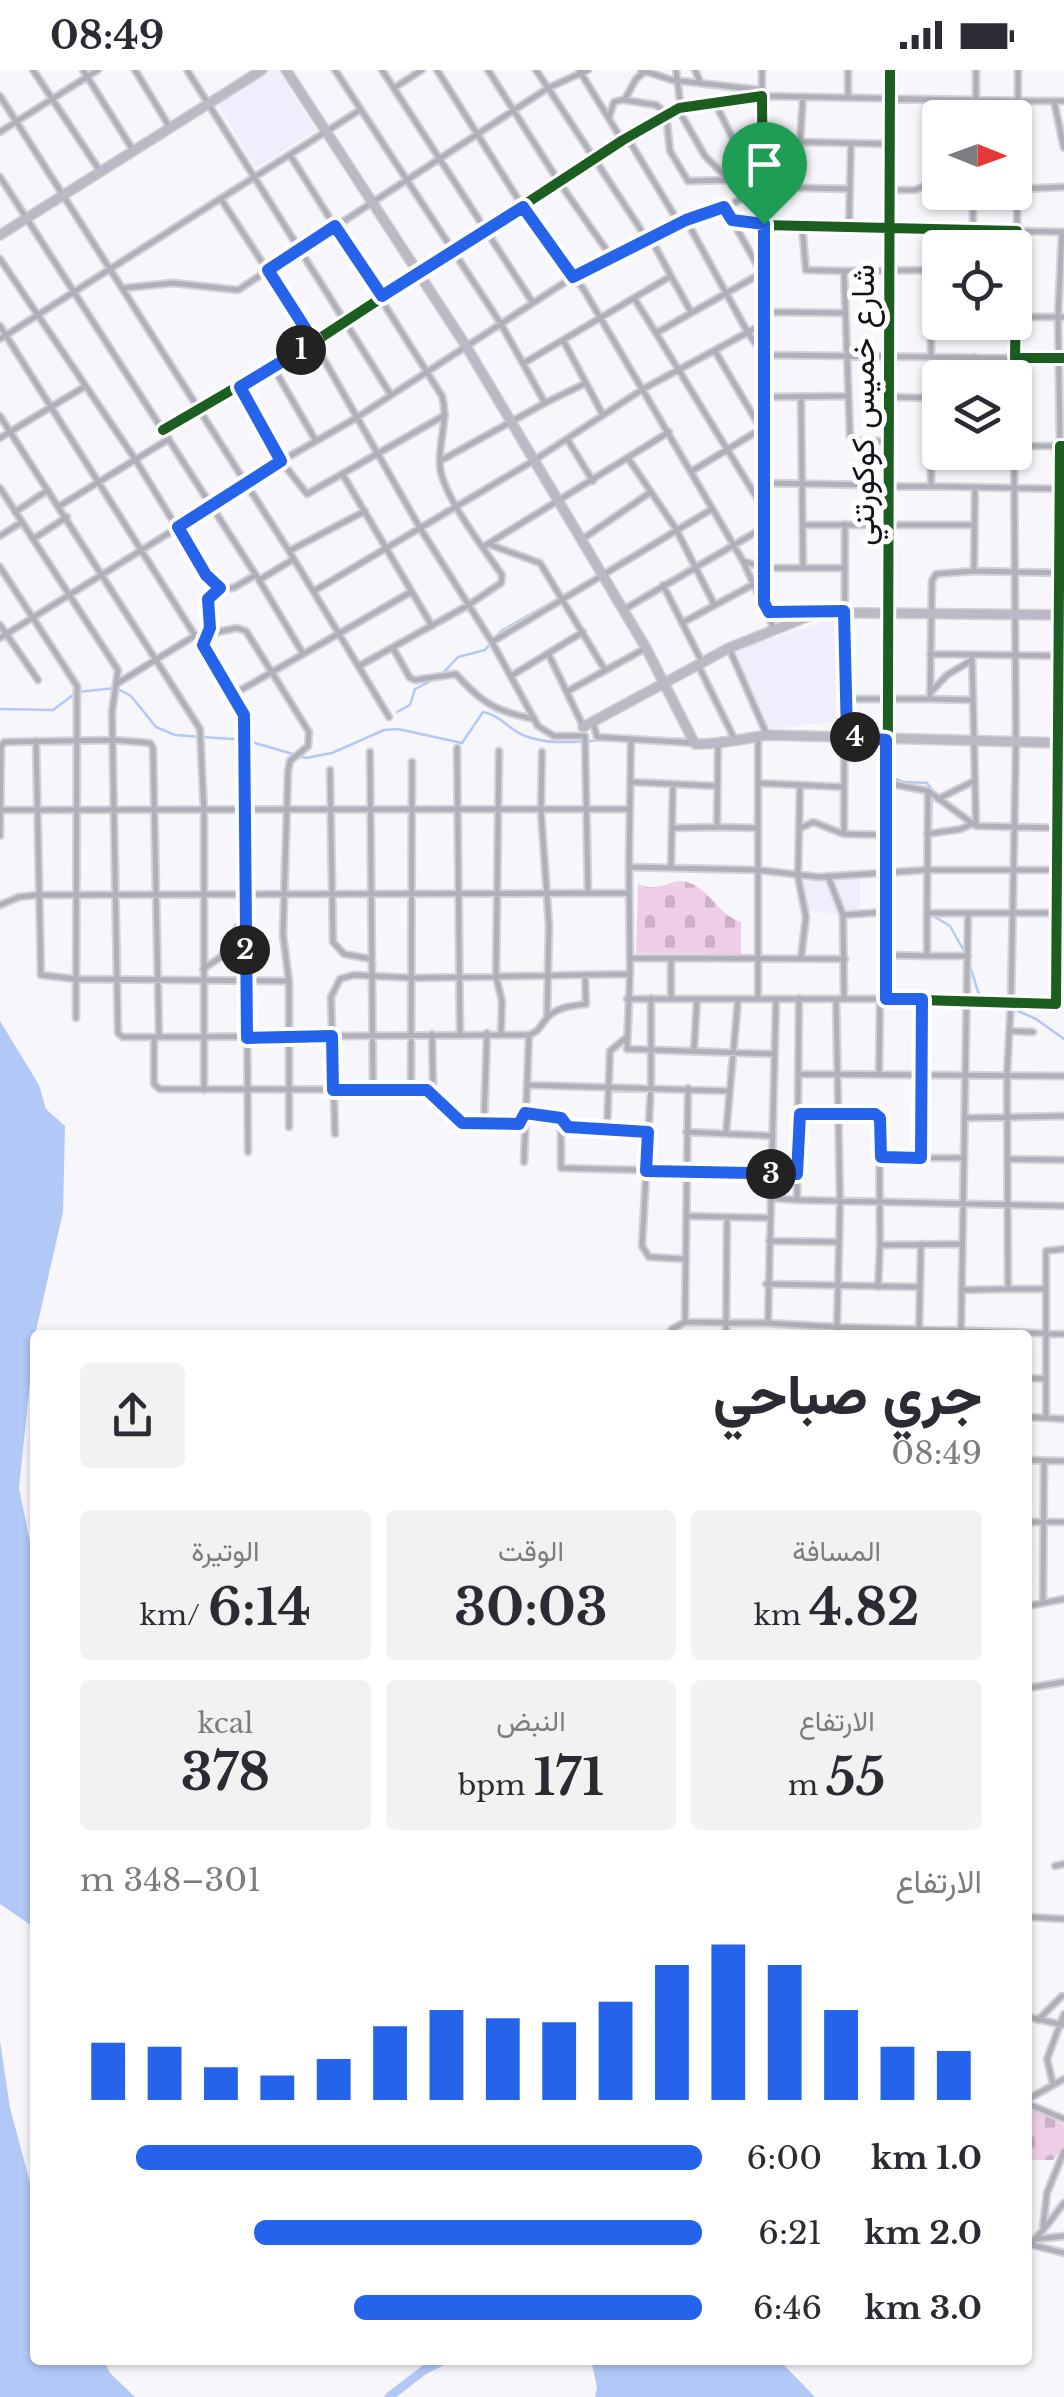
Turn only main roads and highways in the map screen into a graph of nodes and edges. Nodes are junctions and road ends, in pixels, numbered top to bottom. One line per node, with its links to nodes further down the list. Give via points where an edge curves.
1 (262, 70): 3 (main road)
2 (286, 70): 7 (main road, via 466,346)
3 (0, 235)
4 (766, 608): 5 (main road)
5 (818, 613): 6 (main road); 7 (main road)
6 (1062, 615)
7 (664, 682): 8 (main road); 9 (main road, via 694,744 763,736)
8 (587, 729)
9 (1062, 743)

